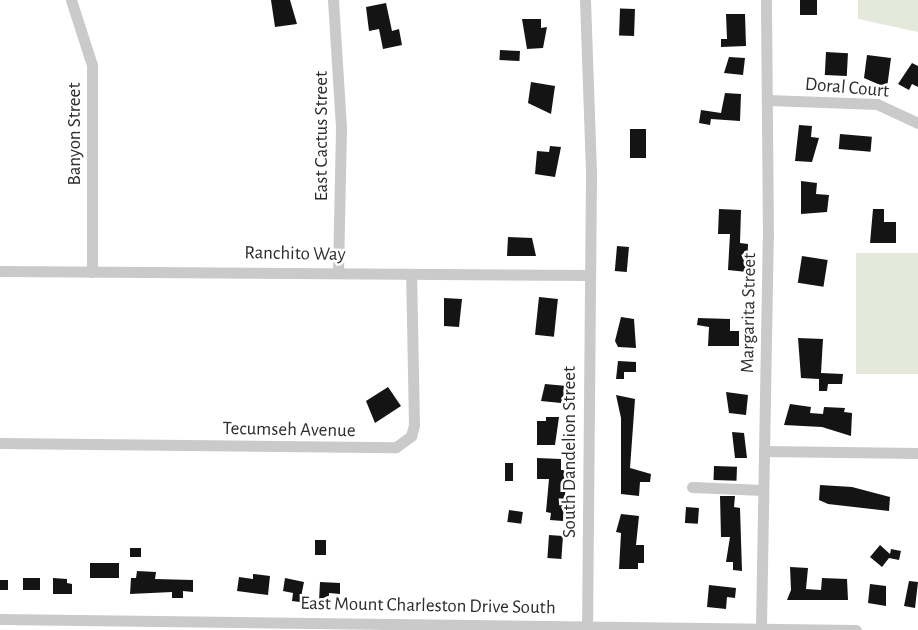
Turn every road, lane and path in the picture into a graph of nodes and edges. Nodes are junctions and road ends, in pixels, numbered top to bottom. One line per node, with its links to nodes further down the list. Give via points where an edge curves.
1 (71, 0): 8 (street, Banyon Street, via 92,65)
2 (334, 0): 9 (street, East Cactus Street, via 340,109)
3 (585, 0): 11 (street, South Dandelion Street, via 591,159)
4 (766, 0): 5 (street, Margarita Street)
5 (768, 100): 6 (street, Doral Court, via 877,104); 13 (street, Margarita Street)
6 (918, 123)
7 (0, 271): 8 (street, Ranchito Way)
8 (92, 272): 9 (street, Ranchito Way)
9 (338, 272): 10 (street, Ranchito Way)
10 (410, 274): 11 (street, Ranchito Way); 12 (street, Tecumseh Avenue, via 414,425 411,436 396,447)
11 (590, 275): 19 (street, South Dandelion Street)
12 (0, 443)
13 (764, 451): 14 (street); 16 (street, Margarita Street)
14 (918, 453)
15 (692, 487): 16 (street)
16 (762, 490): 18 (street, Margarita Street)
17 (0, 619): 19 (street, East Mount Charleston Drive South)
18 (762, 626): 19 (street, East Mount Charleston Drive South); 20 (street, East Mount Charleston Drive South)
19 (587, 628)
20 (856, 630)

